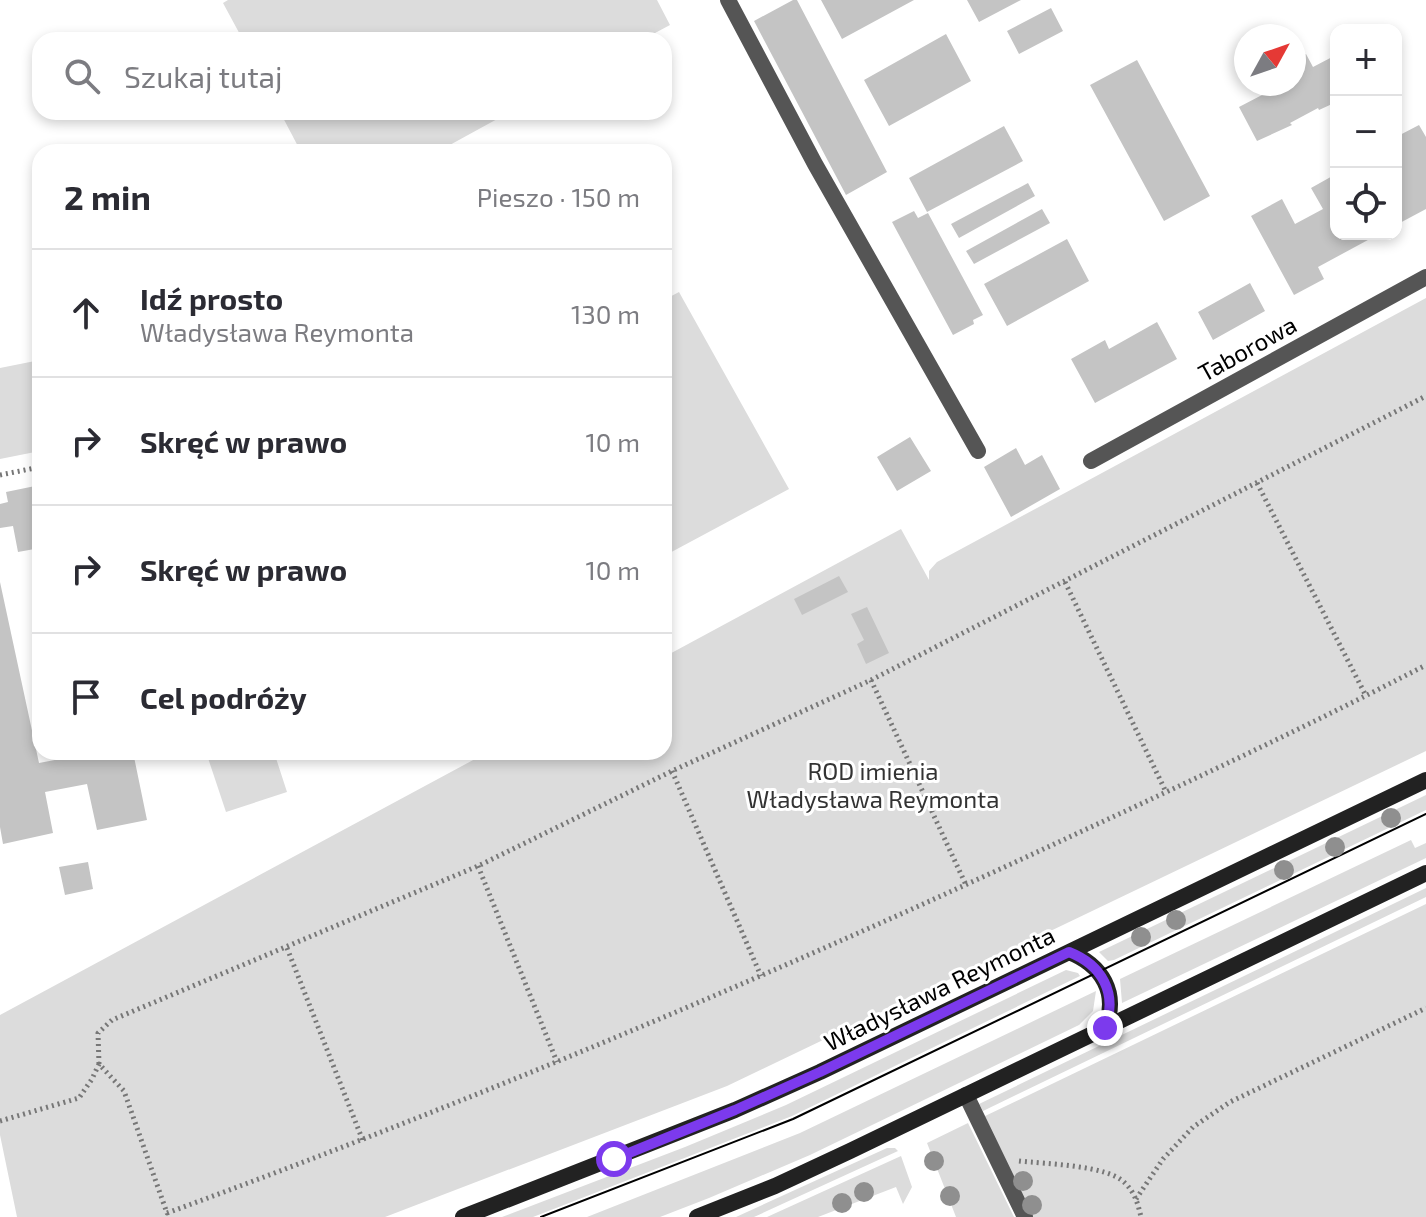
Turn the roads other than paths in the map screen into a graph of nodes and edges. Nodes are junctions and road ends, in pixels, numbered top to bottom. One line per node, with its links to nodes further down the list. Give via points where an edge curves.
1 (728, 0): 3 (street)
2 (1426, 277): 4 (street, Taborowa)
3 (978, 451)
4 (1091, 461)
5 (1426, 780): 7 (main road, Władysława Reymonta)
6 (1426, 873): 8 (main road)
7 (1069, 952): 8 (main road, via 1091,963 1105,981 1111,1005); 10 (main road, Władysława Reymonta, via 735,1110)
8 (1105, 1028): 9 (main road)
9 (966, 1095): 11 (main road); 12 (street)
10 (463, 1217)
11 (697, 1217)
12 (1025, 1217)

